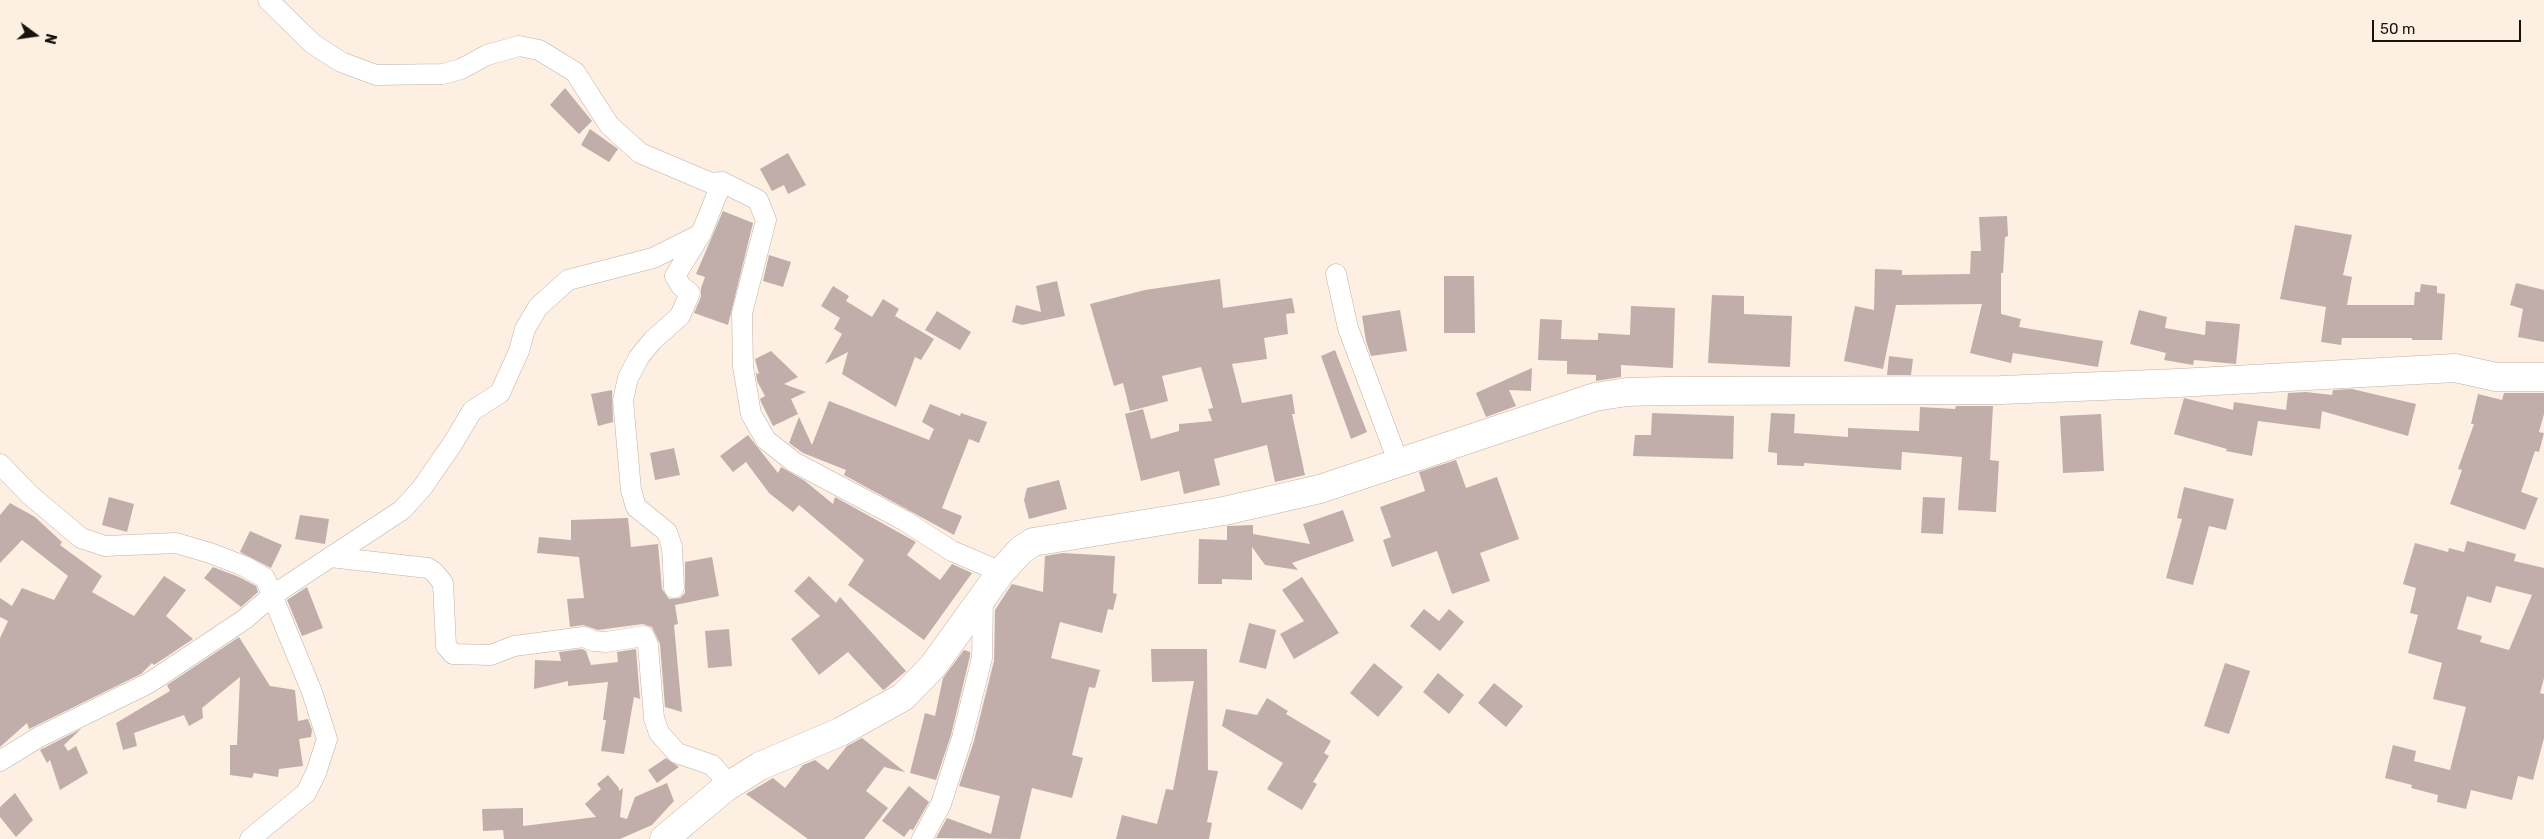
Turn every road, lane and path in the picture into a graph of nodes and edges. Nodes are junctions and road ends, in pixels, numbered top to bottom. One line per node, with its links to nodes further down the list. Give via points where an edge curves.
1 (268, 0): 2 (street, via 313,44 341,62 376,75 443,74 461,69 487,55 519,46 539,50 575,72 609,125 640,153 711,183)
2 (722, 182): 3 (street); 9 (street, via 758,200 766,220 742,313 742,367 751,414 766,440 794,462 905,521 952,551)
3 (701, 234): 8 (street, via 653,258 568,280 538,307 525,329 519,352 500,393 472,411 422,488 402,510); 10 (street, via 675,276 690,293 680,316 639,357 628,378 624,400 630,490 636,507 667,532 672,547)
4 (1336, 274): 7 (street, via 1348,328)
5 (2544, 377): 7 (street, via 2496,377 2455,368 2001,390 1628,392 1572,403)
6 (0, 464): 11 (street, via 30,495 81,538 105,546 176,543 210,553 265,578)
7 (1399, 464): 9 (street, via 1320,489 1224,511 1033,542)
8 (330, 557): 11 (street); 14 (street, via 428,568 434,572 443,583 446,646 453,654 491,655 514,646 584,637 606,642 644,636 648,645 654,718 659,733 677,752 712,765)
9 (1001, 572): 12 (street)
10 (674, 588)
11 (273, 595): 13 (street, via 245,619 148,683 39,737); 15 (street, via 327,739 306,793)
12 (983, 598): 14 (street, via 933,666 903,697 840,732 760,766); 17 (street, via 982,658 962,738 944,794)
13 (0, 762)
14 (730, 785): 16 (street)
15 (250, 839)
16 (664, 839)
17 (922, 839)

